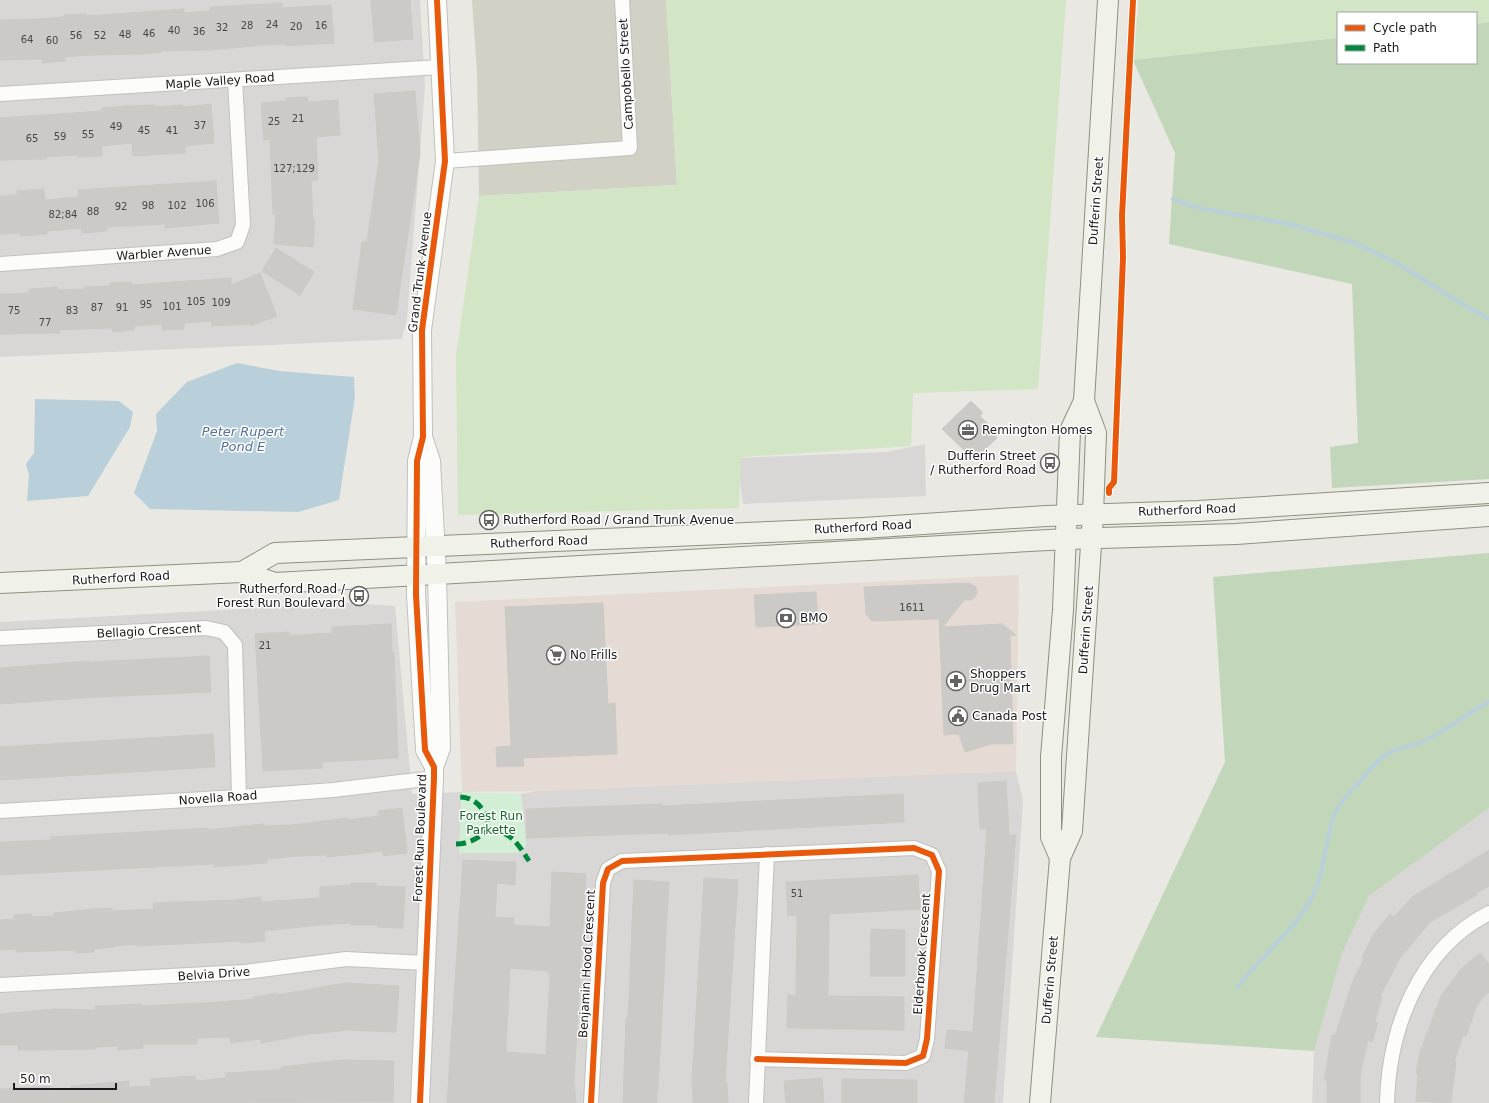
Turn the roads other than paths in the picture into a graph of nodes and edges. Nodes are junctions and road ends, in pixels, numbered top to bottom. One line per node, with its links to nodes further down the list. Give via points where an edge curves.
1 (437, 0): 4 (street, Grand Trunk Avenue)
2 (622, 0): 7 (street, Campobello Street, via 630,148)
3 (1108, 0): 9 (main road, Dufferin Street)
4 (440, 67): 5 (street, Maple Valley Road); 7 (street, Grand Trunk Avenue)
5 (235, 80): 6 (street, Maple Valley Road); 8 (street, Warbler Avenue, via 243,225 237,242 217,249)
6 (0, 94)
7 (445, 161): 10 (street, Grand Trunk Avenue, via 422,330)
8 (0, 264)
9 (1084, 401): 12 (main road, Dufferin Street, via 1070,431); 13 (main road, Dufferin Street, via 1096,433)
10 (423, 437): 17 (street, Grand Trunk Avenue, via 431,461); 18 (street, Grand Trunk Avenue, via 417,461)
11 (1489, 493): 13 (main road, Rutherford Road)
12 (1067, 515): 13 (main road, Rutherford Road); 15 (main road, Dufferin Street); 17 (main road, Rutherford Road, via 863,528)
13 (1093, 515): 16 (main road, Dufferin Street)
14 (1489, 516): 16 (main road, Rutherford Road, via 1236,534)
15 (1067, 539): 16 (main road, Rutherford Road); 20 (main road, Rutherford Road); 28 (main road, Dufferin Street, via 1051,757 1051,837)
16 (1092, 539): 28 (main road, Dufferin Street, via 1072,831)
17 (436, 546): 18 (main road, Rutherford Road); 20 (street, Forest Run Boulevard)
18 (416, 547): 19 (main road, Rutherford Road, via 275,553); 21 (street, Forest Run Boulevard)
19 (242, 572): 21 (main road, Rutherford Road, via 276,583); 22 (main road, Rutherford Road)
20 (437, 574): 21 (main road, Rutherford Road); 24 (street, Forest Run Boulevard, via 441,748)
21 (416, 575): 24 (street, Forest Run Boulevard, via 425,750)
22 (0, 583)
23 (0, 638): 25 (street, Bellagio Crescent, via 206,628 224,632 234,645)
24 (434, 773): 25 (street, Novella Road, via 333,790); 30 (street, Forest Run Boulevard)
25 (239, 797): 26 (street, Novella Road)
26 (0, 811)
27 (767, 854): 32 (street); 32 (street, Elderbrook Crescent, via 914,848 932,854 939,871 927,1039 923,1056 906,1063); 34 (street, Benjamin Hood Crescent, via 622,861 608,869 603,883)
28 (1060, 858): 36 (main road, Dufferin Street)
29 (1489, 913): 37 (street, via 1451,940 1437,954 1418,981 1403,1013 1393,1046)
30 (426, 963): 31 (street, Belvia Drive, via 346,959 245,972); 33 (street, Forest Run Boulevard)
31 (0, 985)
32 (757, 1059): 35 (street)
33 (420, 1103)
34 (591, 1103)
35 (756, 1103)
36 (1040, 1103)
37 (1387, 1103)

